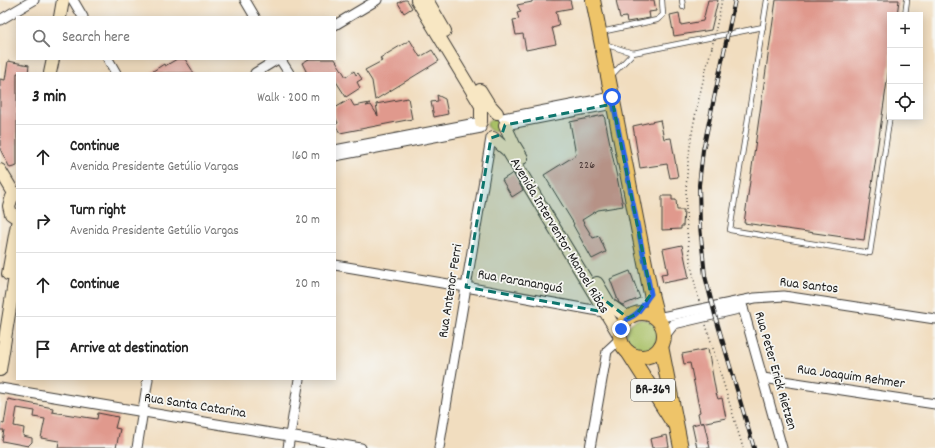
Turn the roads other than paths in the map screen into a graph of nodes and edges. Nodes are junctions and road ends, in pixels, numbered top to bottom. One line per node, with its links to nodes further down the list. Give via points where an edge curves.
1 (34, 0): 20 (street)
2 (55, 0): 16 (street)
3 (63, 0): 17 (street)
4 (73, 0): 18 (street)
5 (245, 0): 19 (street)
6 (377, 0): 21 (street)
7 (417, 0): 39 (street, via 481,106)
8 (427, 0): 37 (street, Avenida Interventor Manoel Ribas, via 488,103)
9 (593, 0): 23 (main road, BR-369)
10 (662, 0): 23 (lane, via 662,15 657,20)
11 (682, 0): 14 (lane)
12 (767, 0): 22 (lane)
13 (907, 0): 15 (lane)
14 (683, 8)
15 (905, 12)
16 (52, 16)
17 (60, 16)
18 (82, 16)
19 (254, 16)
20 (0, 20)
21 (336, 24)
22 (763, 27): 24 (lane); 38 (lane, via 730,230 870,253)
23 (600, 38): 24 (lane); 35 (main road, BR-369)
24 (633, 53): 35 (lane)
25 (45, 60): 30 (street)
26 (52, 60): 31 (street)
27 (109, 60): 32 (street)
28 (277, 60): 33 (street)
29 (280, 60): 34 (street)
30 (42, 72)
31 (50, 72)
32 (115, 72)
33 (257, 72)
34 (287, 72)
35 (609, 78): 36 (main road, BR-369)
36 (613, 100): 37 (street); 49 (main road, BR-369)
37 (502, 119): 39 (street, via 487,114); 40 (street, via 502,134); 44 (street, Avenida Interventor Manoel Ribas)
38 (889, 120)
39 (481, 125): 40 (street, via 484,135); 41 (street)
40 (492, 138): 44 (street, Avenida Interventor Manoel Ribas, via 508,151); 48 (street, Rua Antenor Ferri)
41 (336, 155)
42 (0, 170): 45 (street)
43 (0, 183): 45 (street)
44 (541, 198): 51 (street, Avenida Interventor Manoel Ribas); 53 (street, Avenida Interventor Manoel Ribas, via 610,305)
45 (11, 208): 56 (street)
46 (336, 265): 48 (street, Rua Parananguá)
47 (16, 270): 60 (street)
48 (466, 287): 51 (street, Rua Parananguá); 72 (street, Rua Antenor Ferri)
49 (651, 294): 53 (main road); 54 (main road, BR-369)
50 (742, 304): 52 (street, Rua Santos); 55 (street, Rua Santos, via 761,297 795,297); 61 (street, Rua Peter Erick Rietzen)
51 (604, 312): 57 (street, Avenida Interventor Manoel Ribas)
52 (703, 314): 54 (street, Rua Santos); 58 (street, via 674,324)
53 (632, 316): 54 (main road, via 649,314); 57 (main road, via 621,329)
54 (657, 318): 58 (main road, BR-369, via 664,329)
55 (935, 319)
56 (0, 323)
57 (621, 338): 59 (main road, BR-369); 73 (street, via 607,351)
58 (662, 342): 59 (main road, via 654,353 646,356); 67 (main road, BR-369)
59 (628, 352): 67 (main road, BR-369)
60 (0, 370)
61 (763, 378): 65 (street, Rua Joaquim Rehmer); 75 (street, Rua Peter Erick Rietzen)
62 (148, 380): 66 (street)
63 (299, 380): 68 (street)
64 (0, 388): 66 (street, Rua Santa Catarina)
65 (935, 404)
66 (142, 412): 68 (street, Rua Santa Catarina); 69 (street)
67 (677, 428): 74 (main road, BR-369)
68 (290, 436): 70 (street); 71 (street, Rua Santa Catarina)
69 (137, 448)
70 (288, 448)
71 (361, 448)
72 (439, 448)
73 (590, 448)
74 (681, 448)
75 (782, 448)

